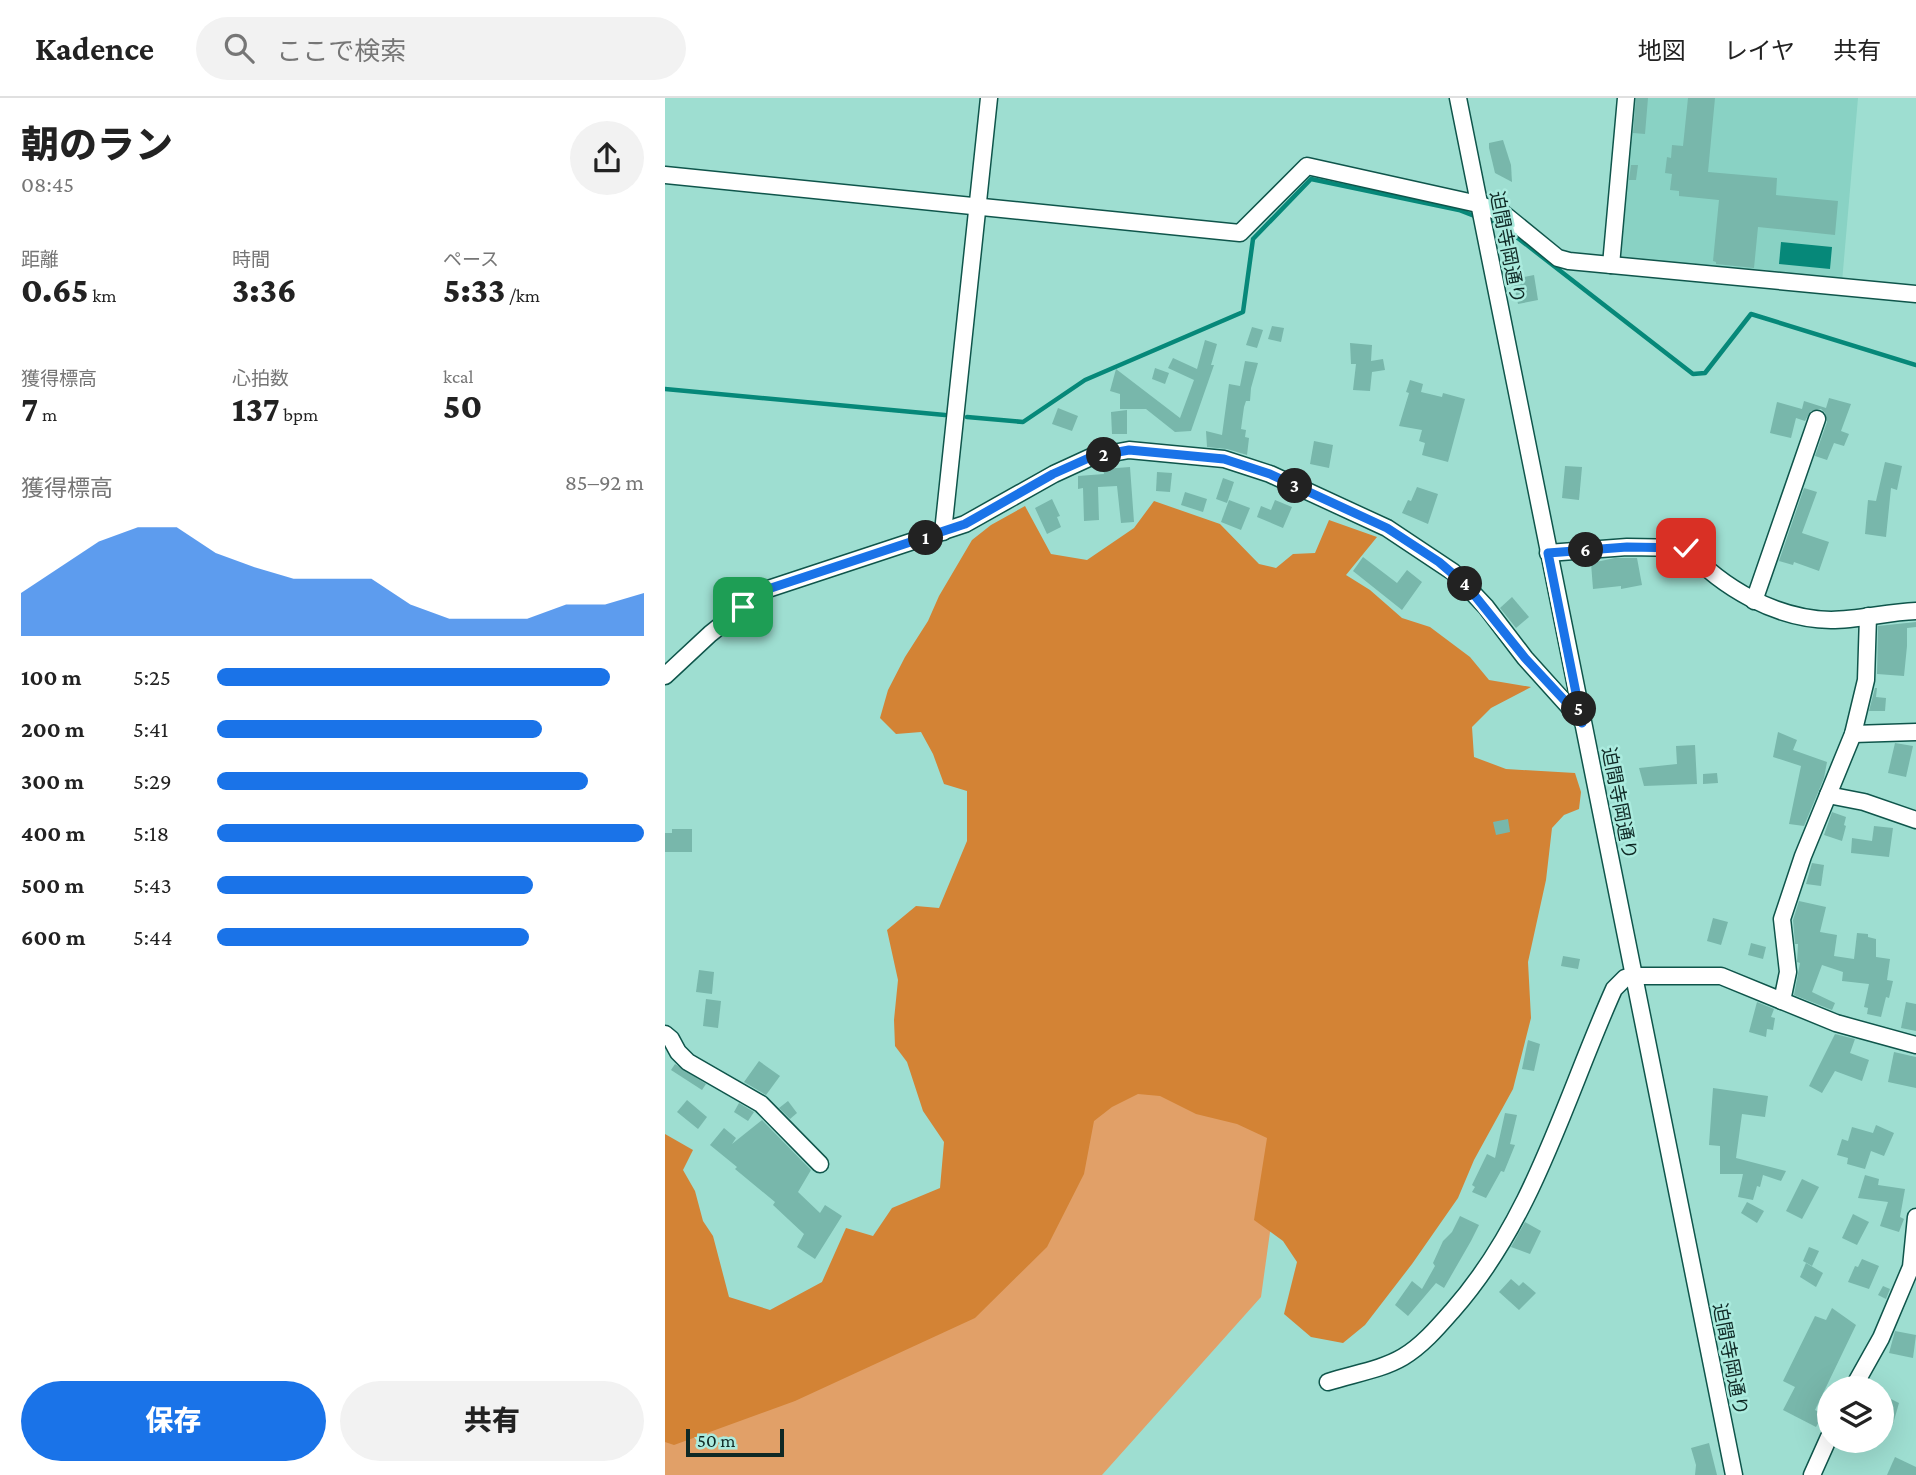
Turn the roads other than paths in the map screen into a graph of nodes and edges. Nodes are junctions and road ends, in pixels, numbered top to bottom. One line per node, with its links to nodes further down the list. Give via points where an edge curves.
1 (989, 98): 6 (street)
2 (1458, 98): 5 (street, 迫間寺岡通り)
3 (1626, 98): 7 (street)
4 (665, 174): 6 (street)
5 (1478, 204): 6 (street, via 1307,166 1240,233); 7 (street, via 1504,214 1559,258); 11 (street, 迫間寺岡通り)
6 (978, 205): 10 (street)
7 (1611, 265): 8 (street)
8 (1916, 295)
9 (1817, 419): 12 (street)
10 (943, 532): 15 (street, via 765,590); 16 (street, via 1091,457 1129,450 1224,459 1270,474 1387,528 1439,562 1467,586)
11 (1548, 553): 12 (street, via 1686,548 1701,566); 16 (street, 迫間寺岡通り)
12 (1754, 601): 14 (street, via 1799,616 1831,620)
13 (1916, 611): 14 (street)
14 (1868, 616): 18 (street, via 1867,680)
15 (665, 676)
16 (1582, 723): 21 (street, 迫間寺岡通り)
17 (1916, 732): 18 (street)
18 (1853, 734): 19 (street)
19 (1828, 795): 20 (street); 22 (street, via 1782,919 1788,972)
20 (1916, 820)
21 (1632, 976): 22 (street, via 1721,976); 28 (street, via 1614,989 1514,1224 1463,1299 1404,1357); 30 (street, 迫間寺岡通り)
22 (1781, 1001): 24 (street, via 1836,1023)
23 (665, 1034): 25 (street, via 688,1062 761,1104)
24 (1916, 1045)
25 (820, 1164)
26 (1916, 1217): 27 (street, via 1911,1267)
27 (1860, 1376)
28 (1328, 1382)
29 (1822, 1453): 31 (street)
30 (1734, 1475)
31 (1812, 1475)

